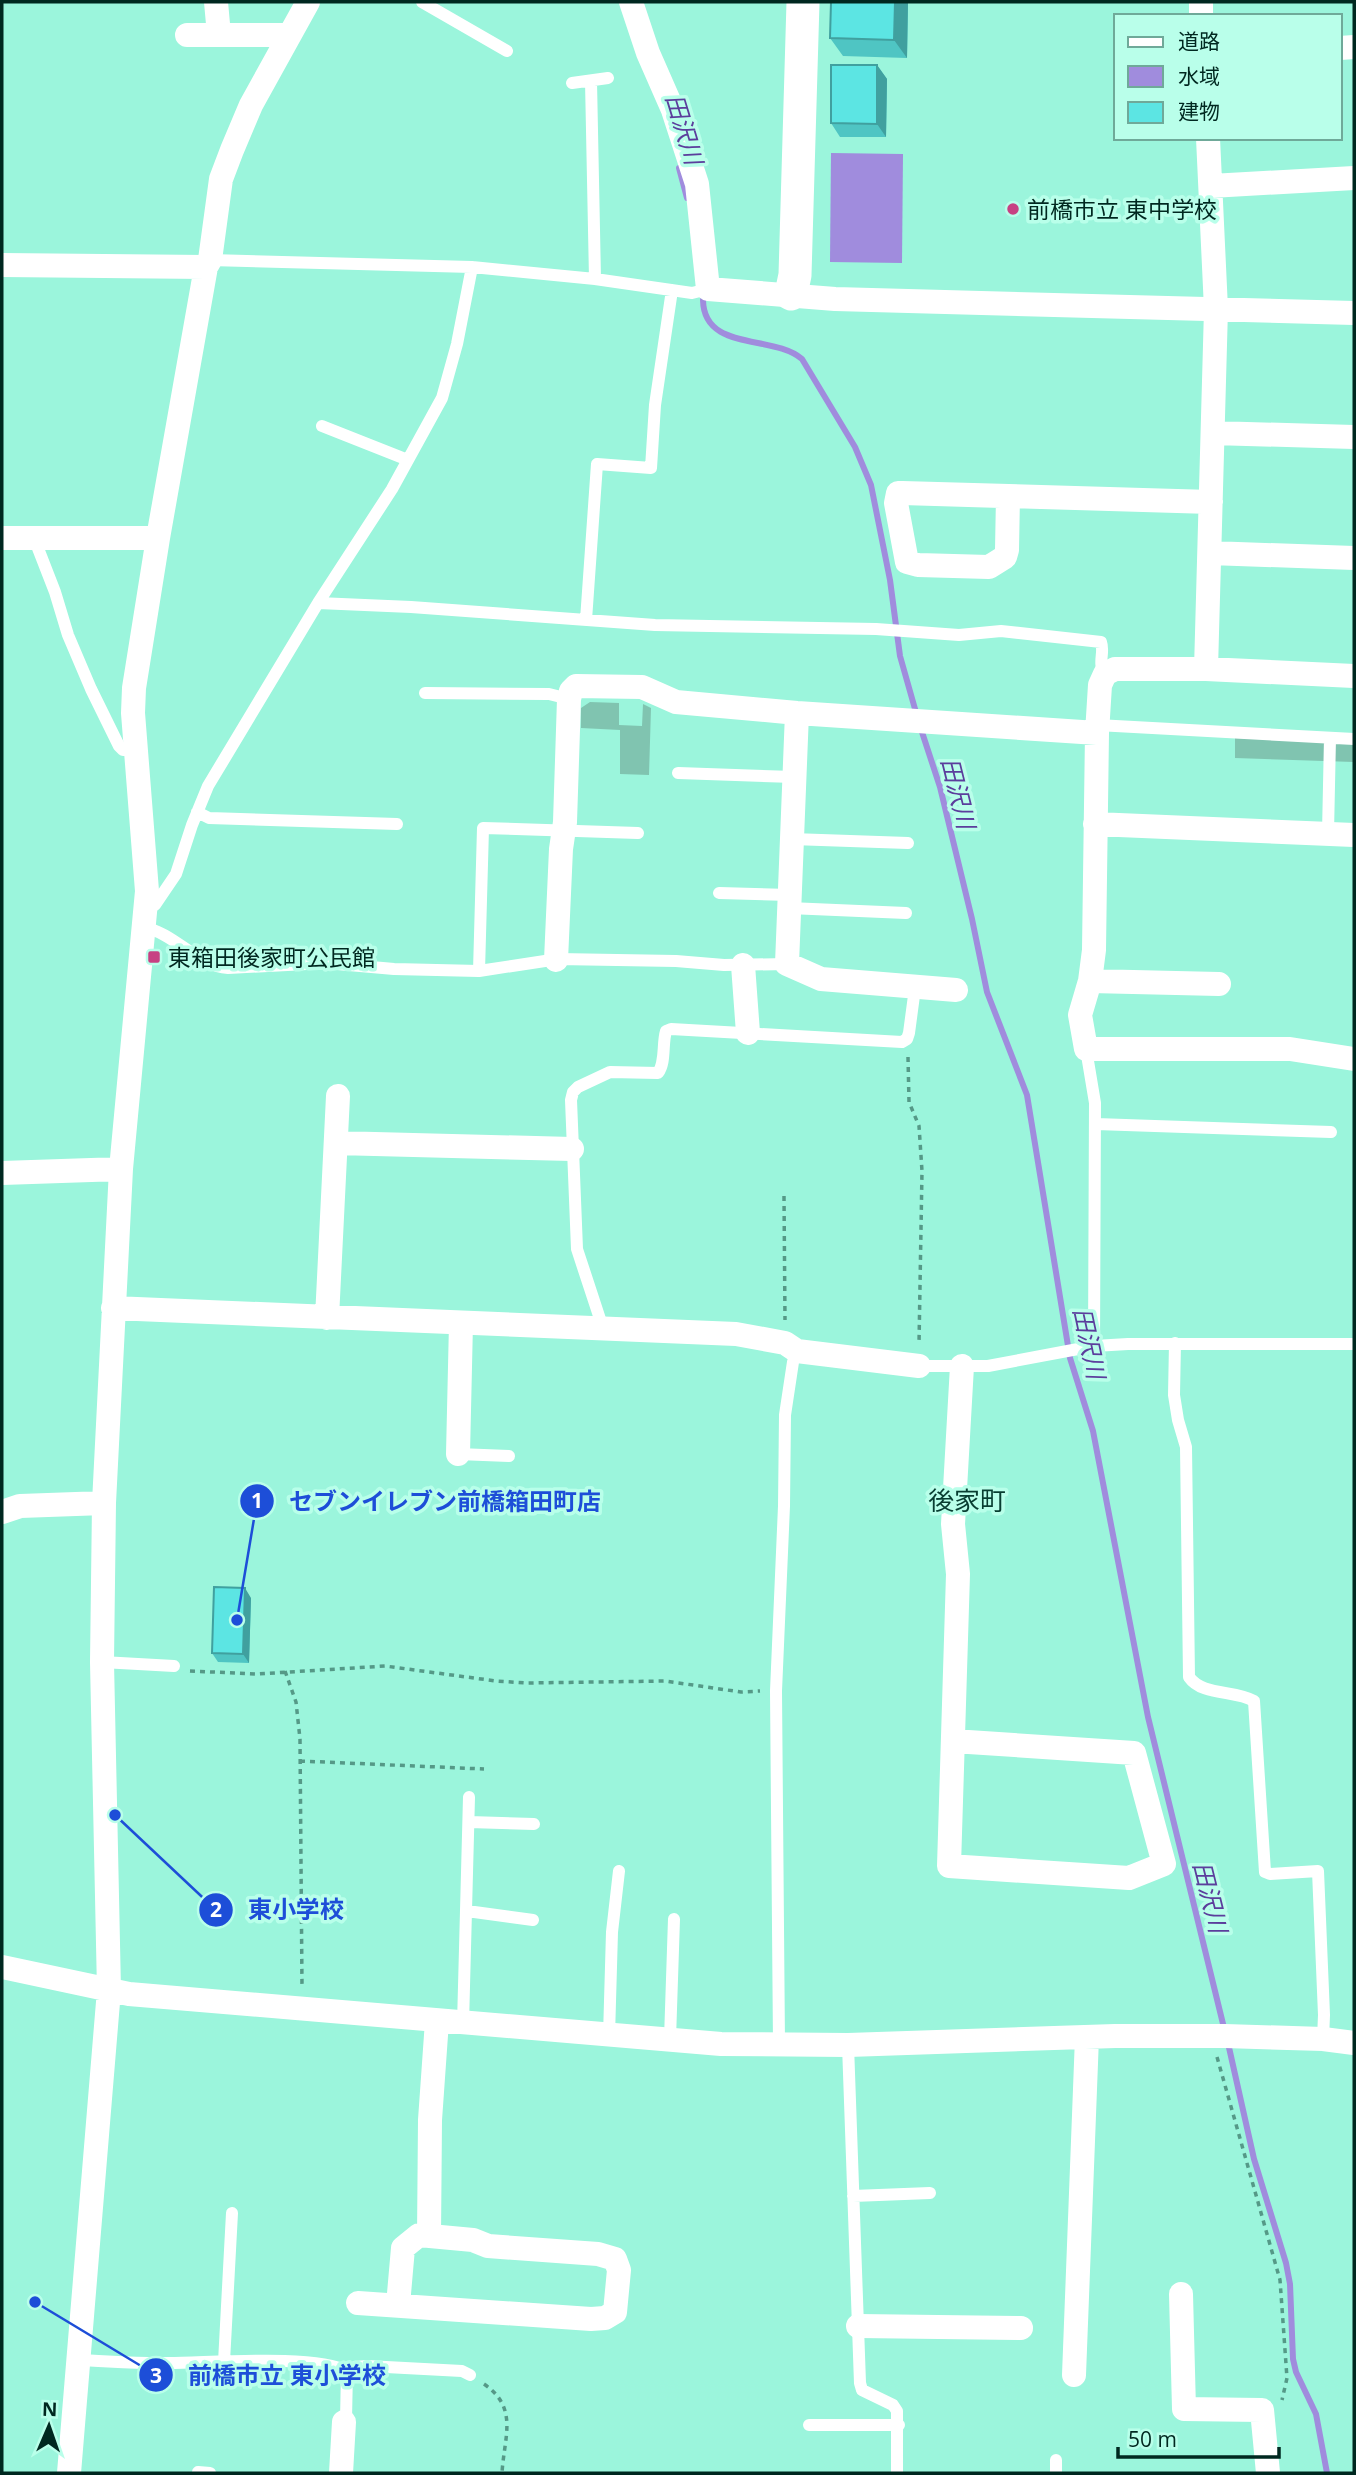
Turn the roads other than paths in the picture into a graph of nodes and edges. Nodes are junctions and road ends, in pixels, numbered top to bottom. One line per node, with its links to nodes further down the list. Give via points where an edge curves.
1 (216, 2): 7 (street)
2 (307, 2): 8 (street)
3 (422, 2): 9 (lane)
4 (631, 2): 20 (street, via 693,172)
5 (803, 2): 22 (street)
6 (187, 35): 7 (street)
7 (219, 35): 8 (street)
8 (288, 35): 16 (street, via 251,105 221,179)
9 (507, 51)
10 (608, 78): 11 (lane)
11 (591, 81): 12 (lane); 19 (lane)
12 (572, 83)
13 (1208, 140): 15 (street)
14 (1354, 178): 15 (street)
15 (1211, 186): 23 (street)
16 (209, 263): 17 (street); 18 (lane); 33 (street)
17 (2, 265)
18 (472, 267): 19 (lane); 28 (lane, via 449,379)
19 (595, 279): 21 (lane)
20 (708, 289): 21 (lane, via 692,293); 22 (street)
21 (671, 290): 37 (lane, via 651,468 597,464)
22 (791, 295): 23 (street)
23 (1216, 309): 24 (street); 26 (street)
24 (1354, 313)
25 (322, 426): 28 (lane)
26 (1213, 433): 27 (street); 30 (street)
27 (1354, 437)
28 (408, 460): 36 (lane)
29 (1008, 496): 29 (street, via 898,494 906,562 995,565 1007,550); 30 (street)
30 (1211, 502): 34 (street)
31 (2, 538): 32 (street)
32 (34, 538): 33 (street); 47 (lane, via 91,689 119,746)
33 (158, 538): 47 (street, via 134,688)
34 (1210, 553): 35 (street); 38 (street)
35 (1354, 558)
36 (318, 603): 37 (lane); 50 (lane, via 208,786)
37 (586, 620): 39 (lane, via 959,635 1001,631 1095,640 1101,642 1100,665)
38 (1206, 669): 39 (street, via 1115,670); 40 (street)
39 (1105, 674): 44 (street)
40 (1354, 676)
41 (425, 692): 42 (lane, via 550,694)
42 (569, 699): 43 (street, via 576,686 584,684 642,687 676,702); 53 (street)
43 (797, 713): 44 (street); 49 (street)
44 (1097, 729): 45 (lane); 52 (street)
45 (1330, 738): 46 (lane); 55 (lane)
46 (1354, 739)
47 (135, 750): 62 (street)
48 (678, 773): 49 (lane)
49 (794, 778): 57 (street)
50 (197, 812): 51 (lane, via 209,818); 62 (lane, via 176,874)
51 (397, 824)
52 (1095, 824): 55 (street); 67 (street)
53 (564, 830): 54 (lane); 63 (street); 66 (lane, via 483,828)
54 (638, 833)
55 (1328, 833): 56 (street)
56 (1354, 835)
57 (792, 839): 58 (lane); 60 (street)
58 (908, 843)
59 (719, 893): 60 (lane)
60 (789, 902): 61 (lane); 64 (street)
61 (905, 913)
62 (145, 916): 66 (lane, via 155,930 220,968 326,963); 79 (street)
63 (556, 960): 65 (lane); 66 (lane)
64 (787, 964): 65 (lane); 69 (street, via 821,979)
65 (743, 965): 71 (street)
66 (479, 971)
67 (1090, 981): 68 (street); 72 (street, via 1080,1015)
68 (1219, 984)
69 (915, 988): 70 (street); 71 (lane, via 904,1041)
70 (956, 990)
71 (748, 1033): 78 (lane, via 671,1029 664,1036 658,1073 610,1072 578,1087 571,1100)
72 (1086, 1049): 73 (street, via 1290,1049); 75 (lane)
73 (1354, 1059)
74 (338, 1096): 77 (street)
75 (1096, 1124): 76 (lane); 87 (lane)
76 (1331, 1132)
77 (336, 1143): 78 (street); 82 (street)
78 (572, 1149): 84 (lane, via 577,1249)
79 (121, 1169): 80 (street); 81 (street)
80 (2, 1173)
81 (113, 1308): 82 (street); 93 (street)
82 (327, 1318): 83 (street)
83 (461, 1323): 84 (street); 91 (street)
84 (600, 1329): 88 (street, via 736,1334)
85 (1175, 1343): 86 (lane); 87 (lane); 112 (lane, via 1174,1395 1186,1447 1189,1677 1206,1688 1254,1701 1265,1872 1318,1871)
86 (1354, 1344)
87 (1094, 1346): 90 (lane, via 988,1366)
88 (791, 1347): 89 (street, via 852,1360); 114 (lane, via 776,1691)
89 (919, 1366): 90 (lane)
90 (962, 1366): 97 (street, via 953,1524 958,1574)
91 (458, 1454): 92 (lane)
92 (509, 1456)
93 (104, 1503): 94 (street, via 20,1506); 95 (street)
94 (2, 1512)
95 (102, 1662): 96 (lane); 106 (street)
96 (174, 1666)
97 (953, 1741): 97 (street, via 949,1866 1129,1878 1164,1864 1134,1753)
98 (469, 1797): 99 (lane)
99 (468, 1822): 100 (lane); 102 (lane)
100 (534, 1824)
101 (619, 1871): 109 (lane)
102 (467, 1911): 104 (lane); 108 (lane)
103 (674, 1919): 111 (lane)
104 (533, 1920)
105 (2, 1967): 106 (street)
106 (108, 1990): 107 (street); 125 (street)
107 (437, 2021): 108 (street); 119 (street)
108 (464, 2024): 109 (street)
109 (609, 2036): 111 (street)
110 (1087, 2037): 112 (street); 115 (street); 129 (street)
111 (670, 2039): 114 (street)
112 (1322, 2039): 113 (street)
113 (1354, 2043)
114 (779, 2045): 115 (street)
115 (848, 2045): 117 (lane)
116 (930, 2193): 117 (lane)
117 (853, 2196): 123 (lane)
118 (232, 2213): 126 (lane)
119 (429, 2236): 122 (street, via 419,2235 403,2248); 122 (street, via 609,2256 619,2270 615,2312 592,2319)
120 (1181, 2294): 136 (street, via 1184,2409 1262,2410)
121 (358, 2303): 122 (street)
122 (398, 2305)
123 (858, 2326): 124 (street); 131 (lane, via 862,2389 893,2405)
124 (1021, 2328)
125 (77, 2360): 126 (lane); 133 (street)
126 (224, 2362): 127 (lane, via 302,2362)
127 (347, 2371): 128 (lane, via 367,2366); 130 (lane)
128 (470, 2375)
129 (1074, 2375)
130 (344, 2422): 134 (street)
131 (899, 2425): 132 (lane); 135 (lane)
132 (809, 2426)
133 (69, 2473)
134 (341, 2473)
135 (897, 2473)
136 (1268, 2473)

